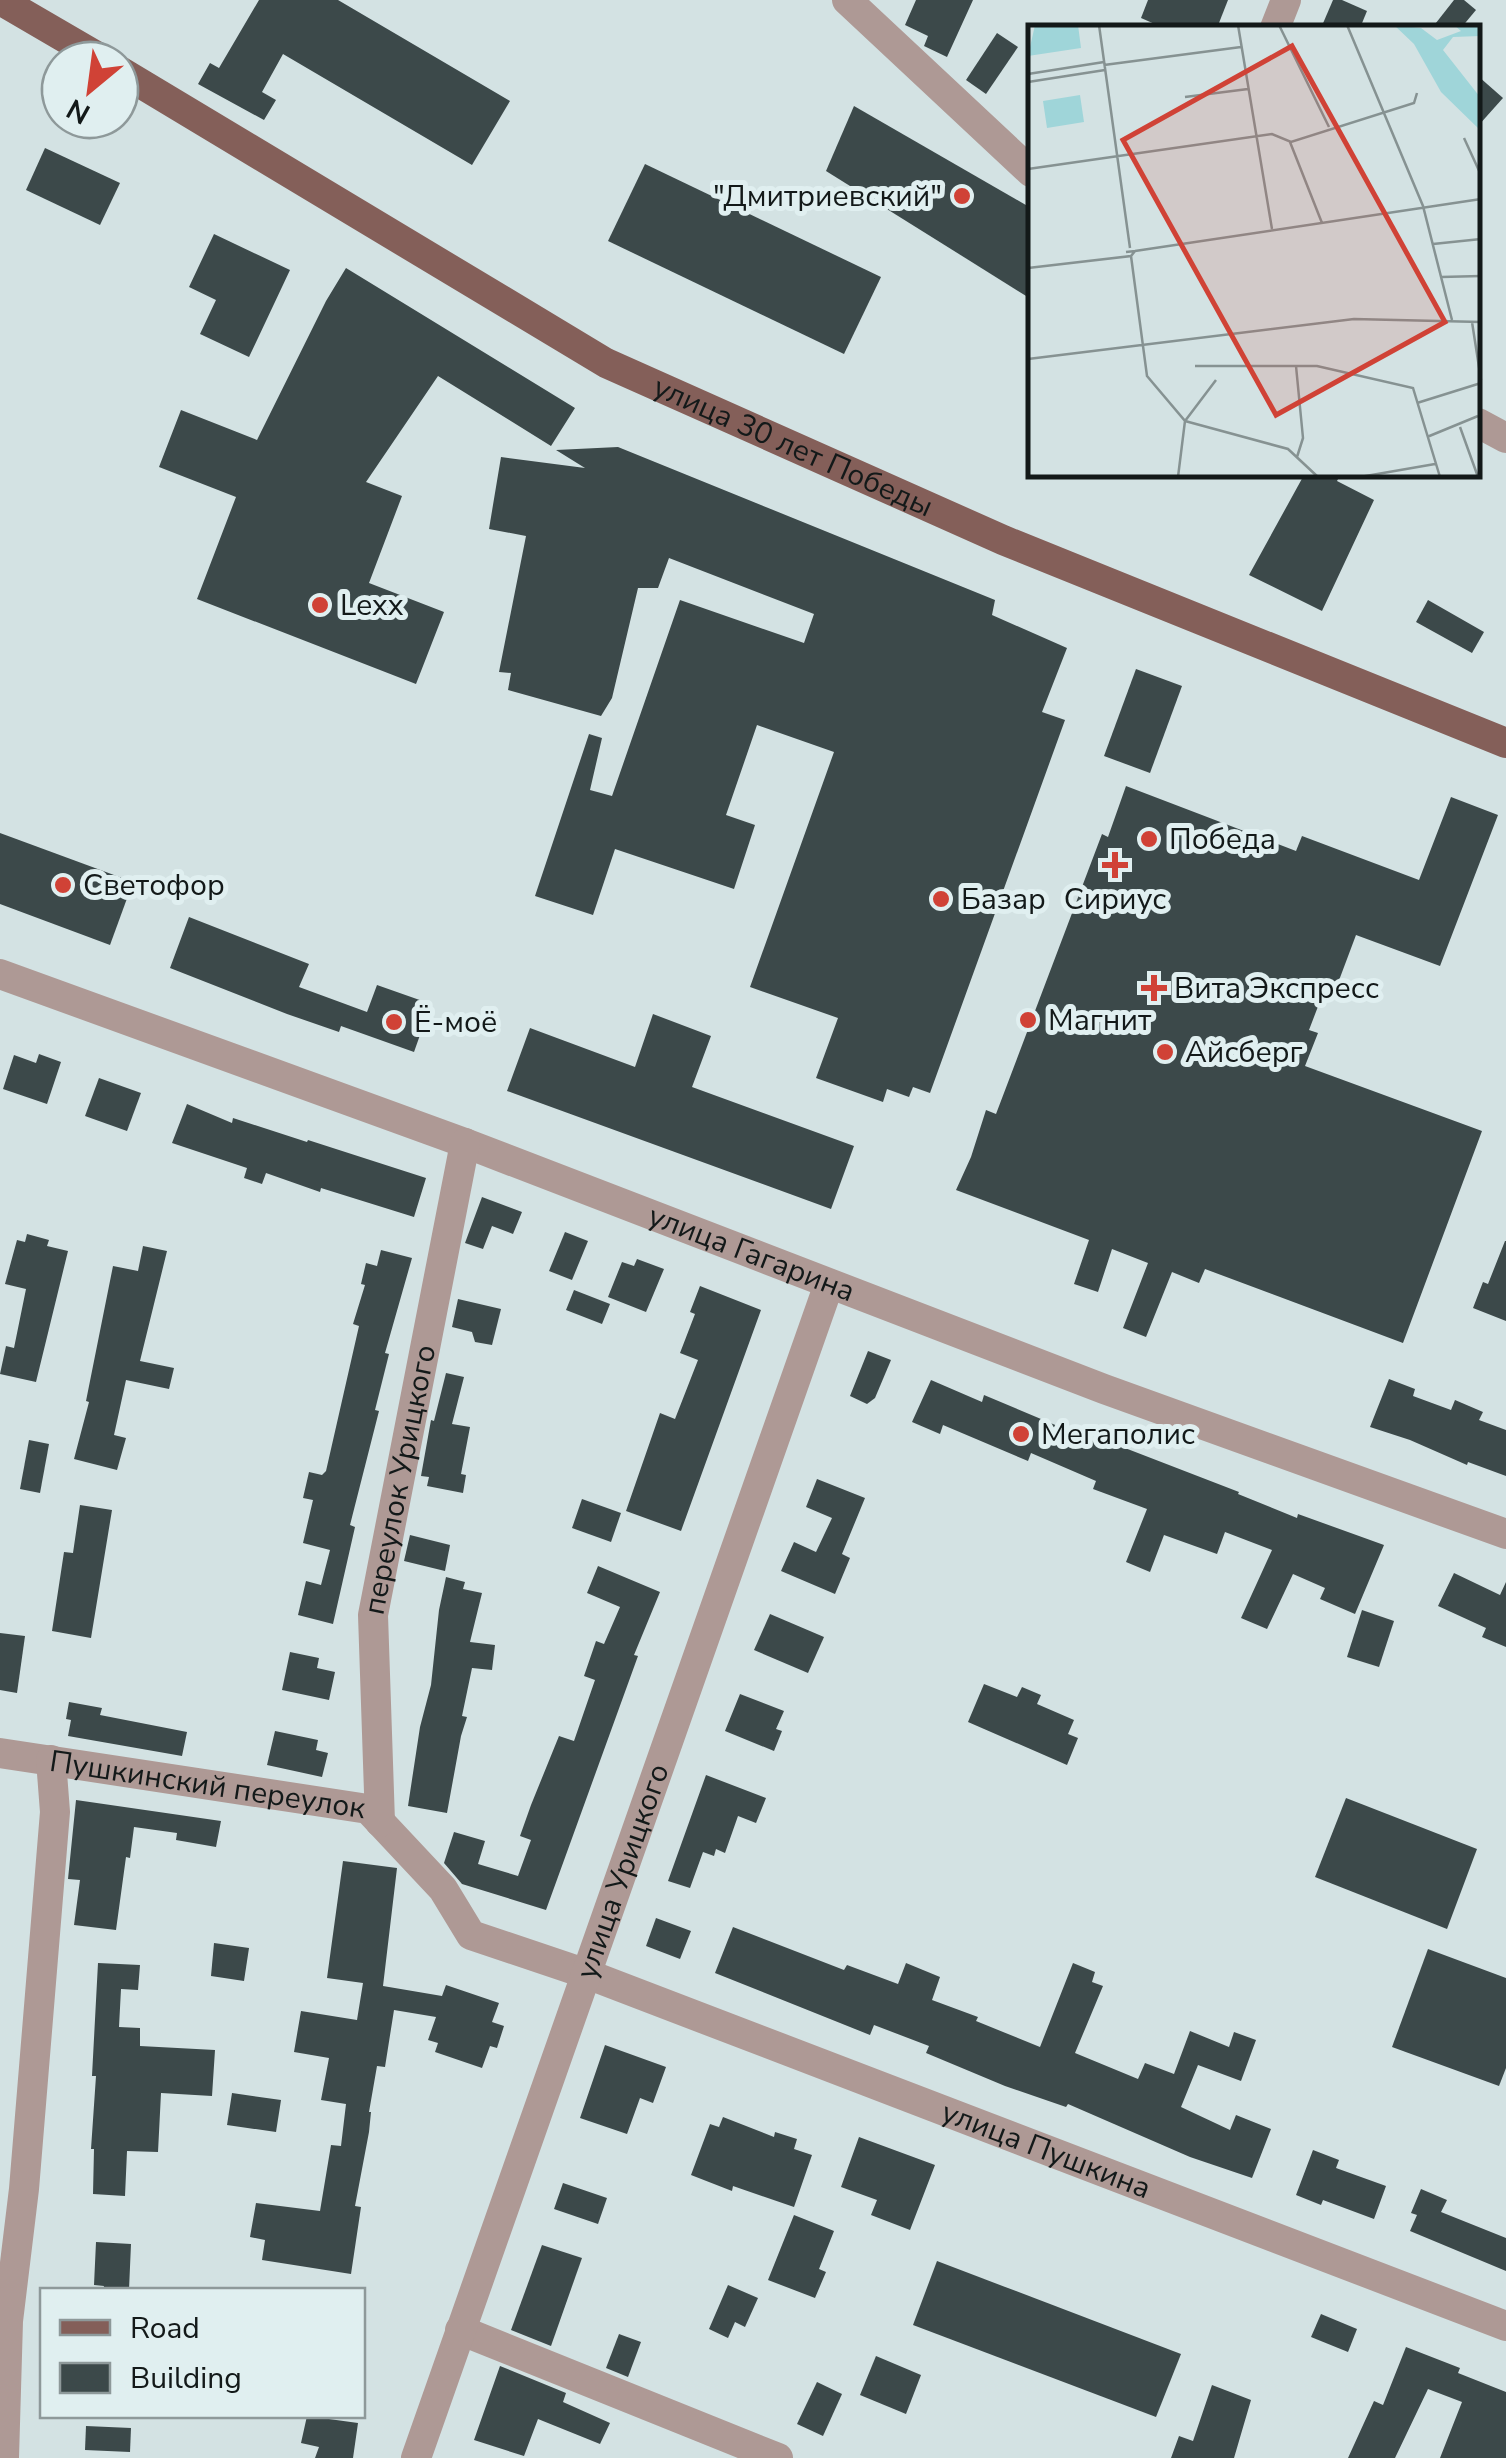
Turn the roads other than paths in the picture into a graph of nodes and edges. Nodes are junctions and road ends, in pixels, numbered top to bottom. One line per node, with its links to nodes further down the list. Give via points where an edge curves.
1 (0, 0): 5 (main road)
2 (847, 0): 7 (street)
3 (1286, 0): 4 (street)
4 (1277, 25)
5 (68, 40)
6 (140, 82): 10 (main road, улица 30 лет Победы, via 606,363 1003,540)
7 (1028, 169)
8 (1481, 424): 9 (street)
9 (1506, 438)
10 (1506, 743)
11 (0, 974): 12 (street, улица Гагарина)
12 (466, 1143): 13 (street, улица Гагарина); 17 (street, переулок Урицкого, via 373,1615)
13 (829, 1284): 14 (street, улица Гагарина); 18 (street, улица Урицкого)
14 (1506, 1534)
15 (0, 1753): 16 (street, Пушкинский переулок)
16 (51, 1760): 17 (street, Пушкинский переулок, via 368,1809); 21 (street, via 56,1812 8,2321)
17 (380, 1822): 18 (street, Пушкинский переулок, via 444,1889 471,1934)
18 (586, 1974): 19 (street, улица Пушкина); 20 (street, улица Урицкого)
19 (1506, 2326)
20 (460, 2330): 22 (street, улица Урицкого); 23 (street)
21 (4, 2458)
22 (416, 2458)
23 (778, 2458)

